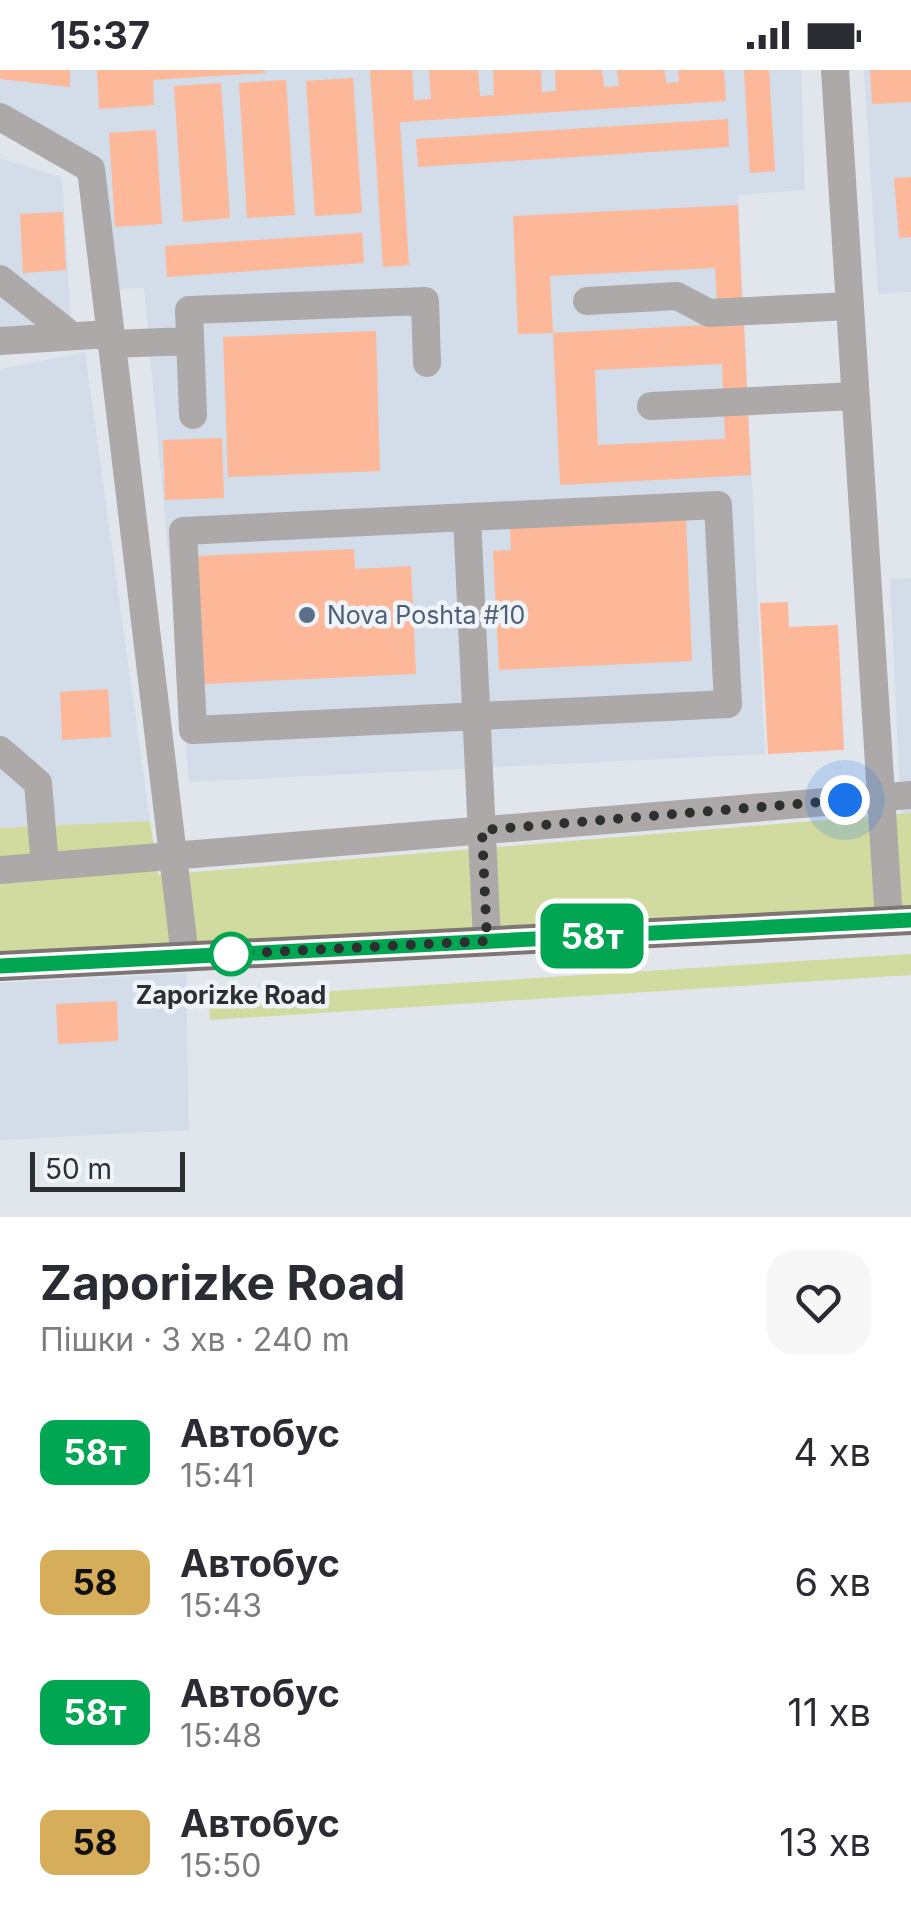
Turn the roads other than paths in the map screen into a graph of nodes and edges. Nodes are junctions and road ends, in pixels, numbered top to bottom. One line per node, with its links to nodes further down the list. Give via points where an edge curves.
1 (834, 70): 5 (street)
2 (0, 117): 7 (street, via 91,169)
3 (0, 279): 6 (street)
4 (586, 300): 5 (street, via 677,296 709,312)
5 (850, 306): 11 (street)
6 (72, 336): 7 (street); 9 (street)
7 (110, 339): 8 (street); 20 (street)
8 (190, 341): 10 (street, via 189,310 425,301); 13 (street)
9 (0, 342)
10 (427, 364)
11 (856, 396): 12 (street); 18 (street)
12 (652, 406)
13 (193, 415)
14 (467, 517): 15 (street); 15 (street, via 718,505 728,704); 15 (street, via 184,531 192,710 193,730)
15 (476, 716): 19 (street)
16 (0, 750): 21 (street, via 38,783)
17 (911, 795): 18 (street)
18 (881, 796): 19 (street); 23 (street)
19 (482, 830): 20 (street); 24 (street)
20 (173, 856): 21 (street); 25 (street)
21 (44, 866): 22 (street)
22 (0, 870)
23 (900, 921): 24 (main road)
24 (487, 941): 25 (main road)
25 (185, 956): 26 (main road)
26 (0, 966)

